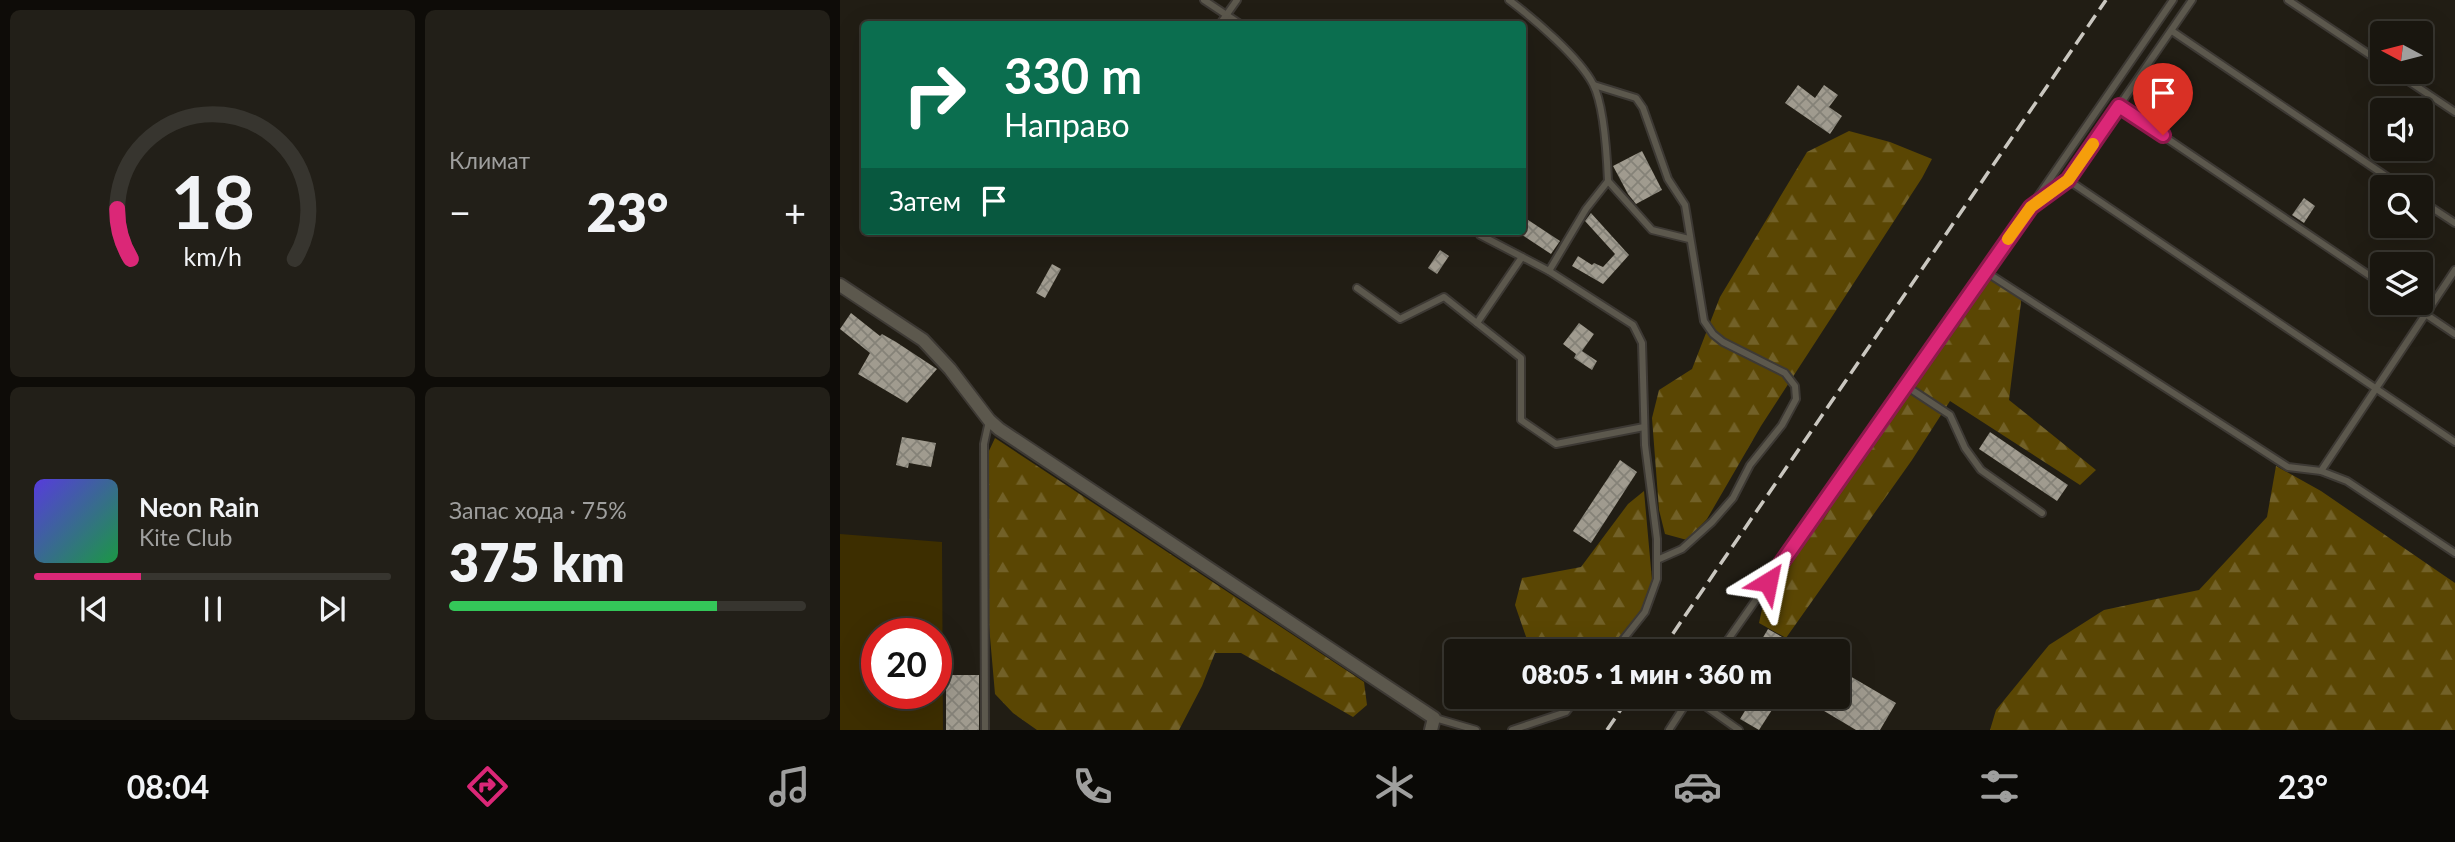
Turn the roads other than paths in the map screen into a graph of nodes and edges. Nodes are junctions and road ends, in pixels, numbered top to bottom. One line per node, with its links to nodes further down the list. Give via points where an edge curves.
1 (1204, 0): 7 (lane)
2 (1237, 0): 7 (lane)
3 (1509, 0): 13 (lane, via 1575,60)
4 (2172, 0): 19 (lane)
5 (2192, 0): 10 (lane)
6 (2288, 0): 11 (lane)
7 (1227, 15): 8 (lane); 9 (lane)
8 (1222, 21)
9 (1236, 21)
10 (2172, 31): 14 (lane); 16 (lane)
11 (2370, 55)
12 (2413, 84): 15 (lane)
13 (1594, 85): 18 (lane); 23 (lane, via 1636,98 1643,108 1668,179 1685,205)
14 (2119, 106): 17 (lane); 28 (lane)
15 (2455, 113)
16 (2384, 175)
17 (2068, 180): 19 (lane); 37 (lane)
18 (1608, 181): 23 (lane, via 1652,230); 26 (lane)
19 (2031, 207): 27 (lane)
20 (2433, 209): 21 (lane)
21 (2455, 223)
22 (1480, 235): 24 (lane)
23 (1689, 239): 44 (lane, via 1703,321 1723,342 1785,373 1795,386 1796,399 1713,522 1682,550)
24 (1521, 257): 26 (lane); 34 (lane)
25 (2455, 270): 31 (lane)
26 (1549, 271): 39 (lane, via 1633,325 1642,343)
27 (1986, 272): 36 (lane); 41 (lane, via 2288,467)
28 (2370, 276)
29 (840, 285): 38 (street, via 923,340)
30 (1357, 288): 34 (lane, via 1400,318 1444,297)
31 (2433, 303)
32 (2425, 315): 37 (lane)
33 (2427, 315): 35 (lane)
34 (1477, 323): 39 (lane, via 1521,358 1521,421 1556,444)
35 (2455, 334)
36 (1906, 386): 42 (lane, via 1950,415 1981,470); 46 (lane)
37 (2375, 388): 40 (lane); 41 (lane)
38 (989, 420): 50 (street); 51 (lane, via 984,457)
39 (1644, 427): 44 (lane)
40 (2455, 442)
41 (2321, 471): 43 (lane, via 2347,481)
42 (2042, 513)
43 (2455, 553)
44 (1657, 560): 45 (lane, via 1657,579 1645,612)
45 (1624, 639)
46 (1728, 639)
47 (1568, 709): 53 (lane)
48 (1683, 709): 54 (lane)
49 (1709, 709): 55 (lane)
50 (1433, 724): 52 (lane)
51 (985, 730)
52 (1476, 730)
53 (1513, 730)
54 (1670, 730)
55 (1739, 730)

